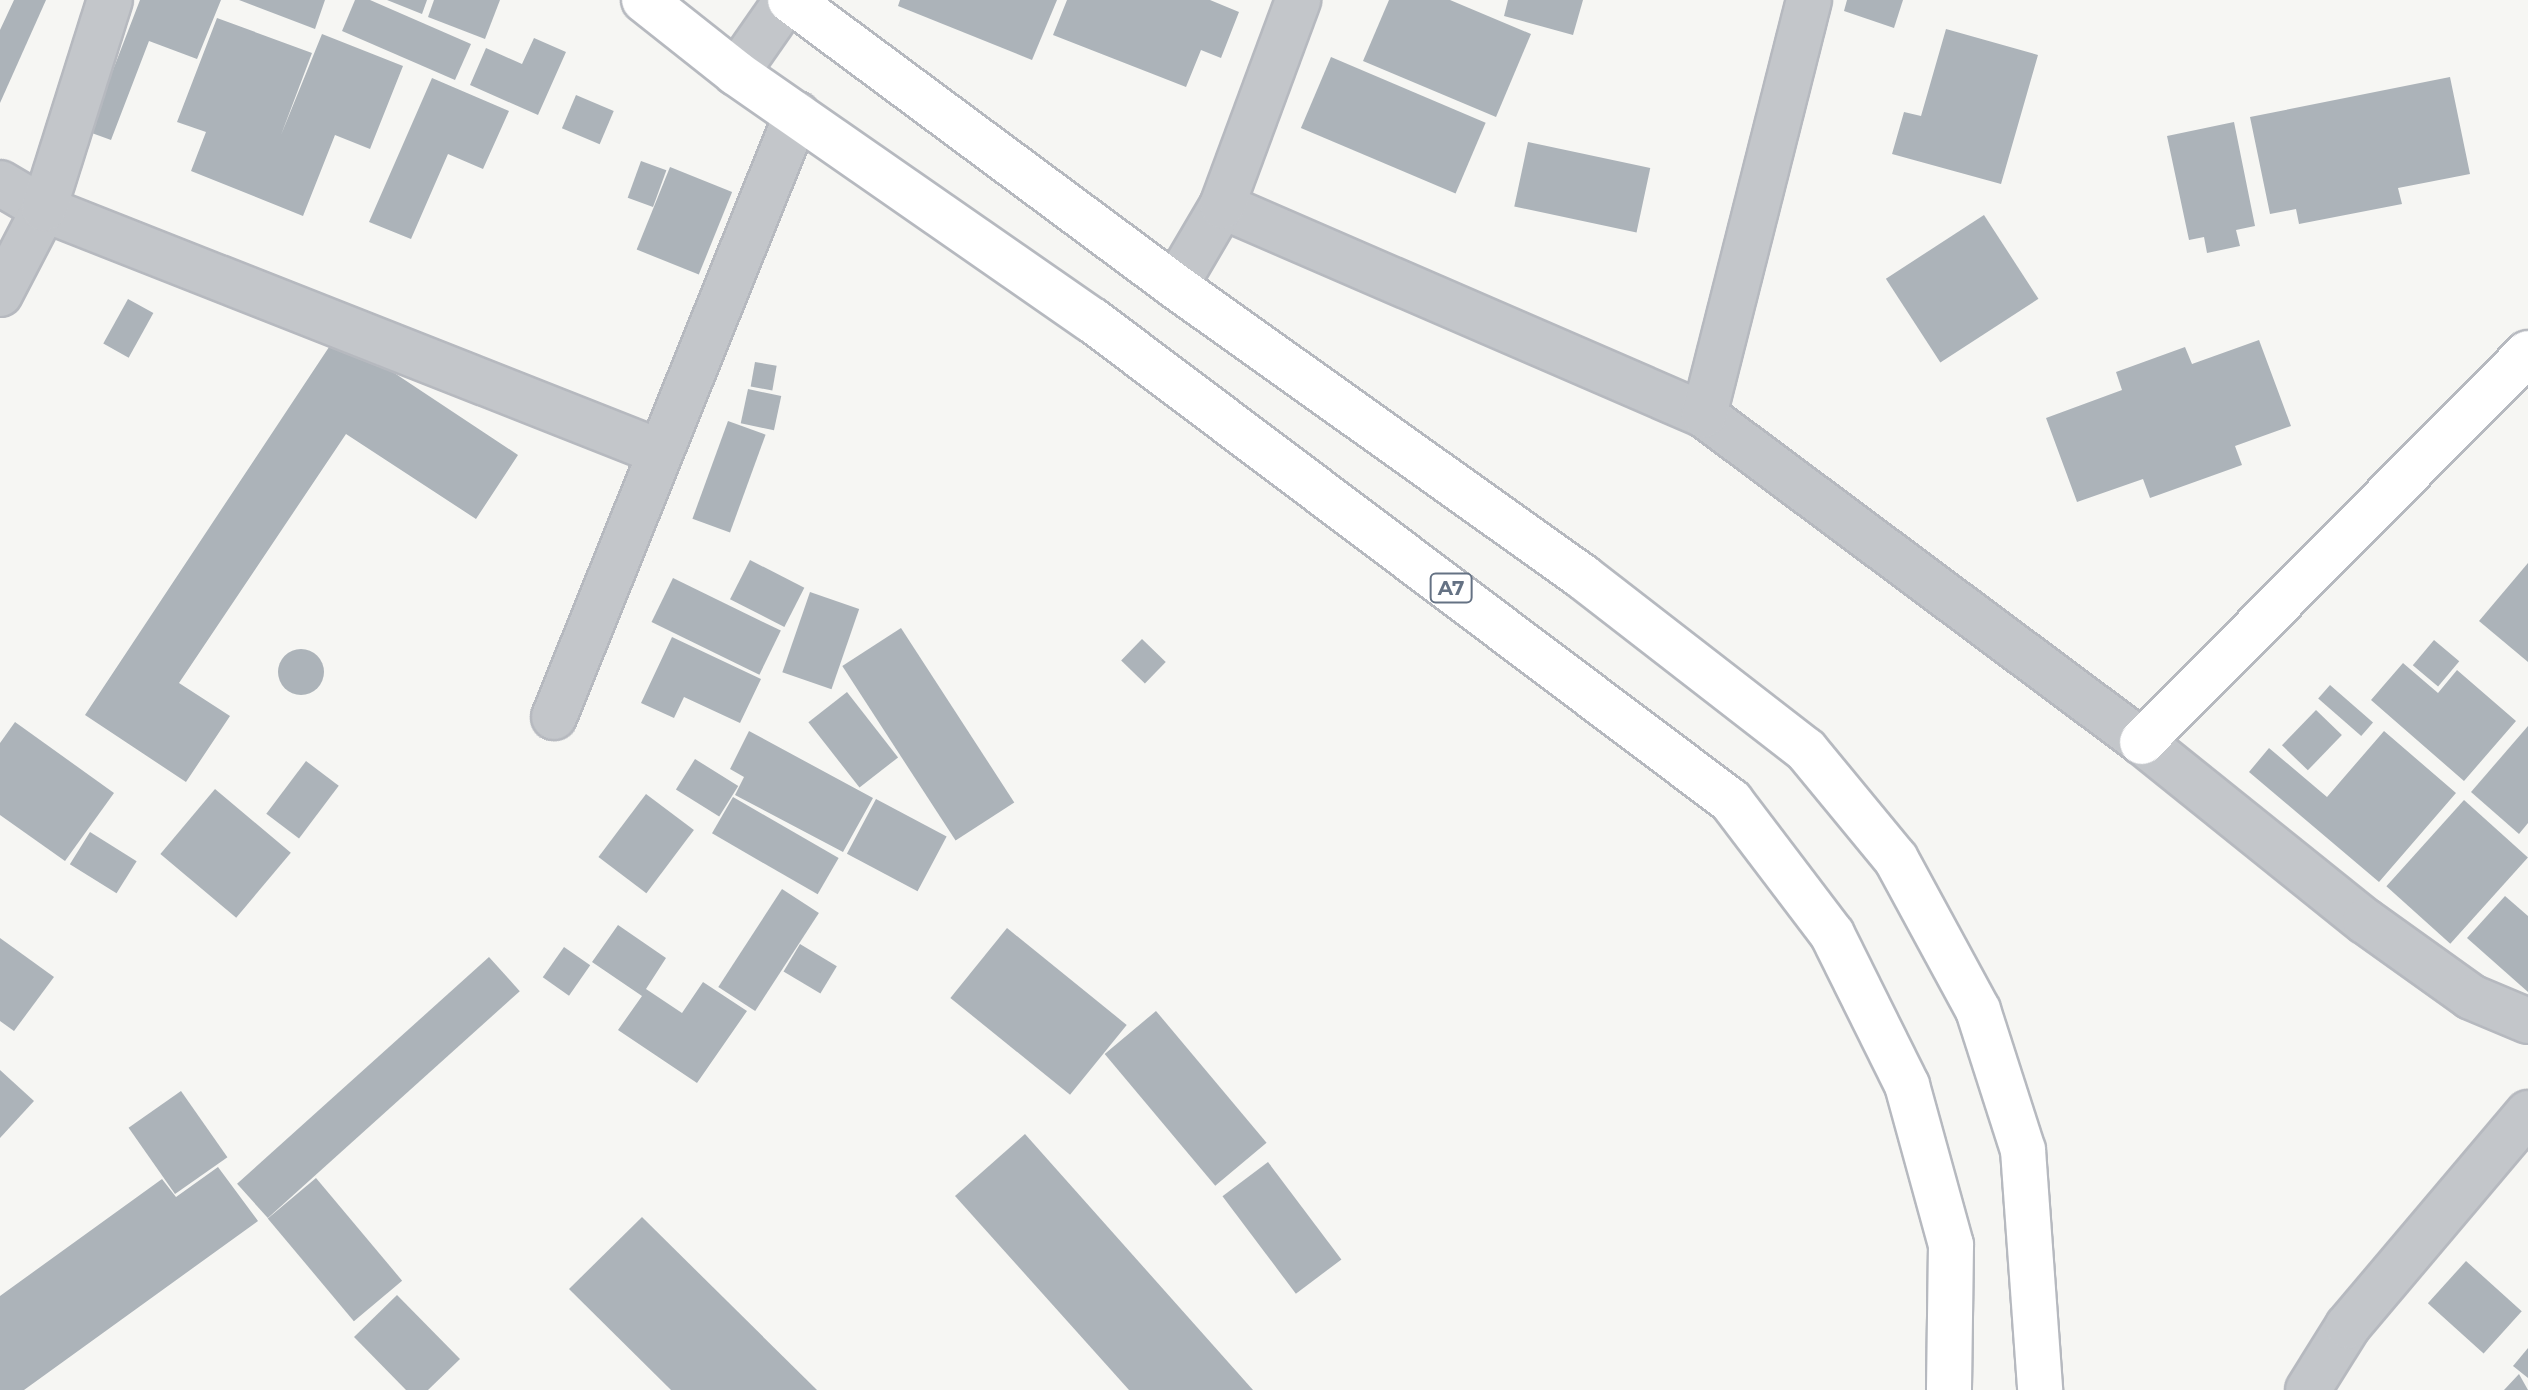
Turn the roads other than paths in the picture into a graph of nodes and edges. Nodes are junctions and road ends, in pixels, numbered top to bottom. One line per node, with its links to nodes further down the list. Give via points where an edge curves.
1 (110, 0): 10 (street)
2 (644, 0): 6 (main road, A7)
3 (789, 0): 6 (street); 11 (main road)
4 (1298, 0): 9 (street)
5 (1809, 0): 14 (street)
6 (736, 73): 7 (main road, A7)
7 (797, 114): 15 (street); 20 (main road, A7, via 1092,320 1731,801 1832,934 1907,1085 1951,1245)
8 (0, 183): 10 (street)
9 (1222, 206): 11 (street); 14 (street)
10 (44, 209): 12 (street); 15 (street)
11 (1175, 286): 21 (main road, via 1583,577 1806,750 1896,859 1978,1010 2023,1150)
12 (0, 294)
13 (2528, 353): 17 (main road)
14 (1704, 415): 17 (street)
15 (660, 452): 16 (street)
16 (554, 717)
17 (2142, 742): 18 (street, via 2376,929 2471,997)
18 (2528, 1021)
19 (2528, 1113): 22 (street, via 2348,1326)
20 (1949, 1390)
21 (2040, 1390)
22 (2308, 1390)

